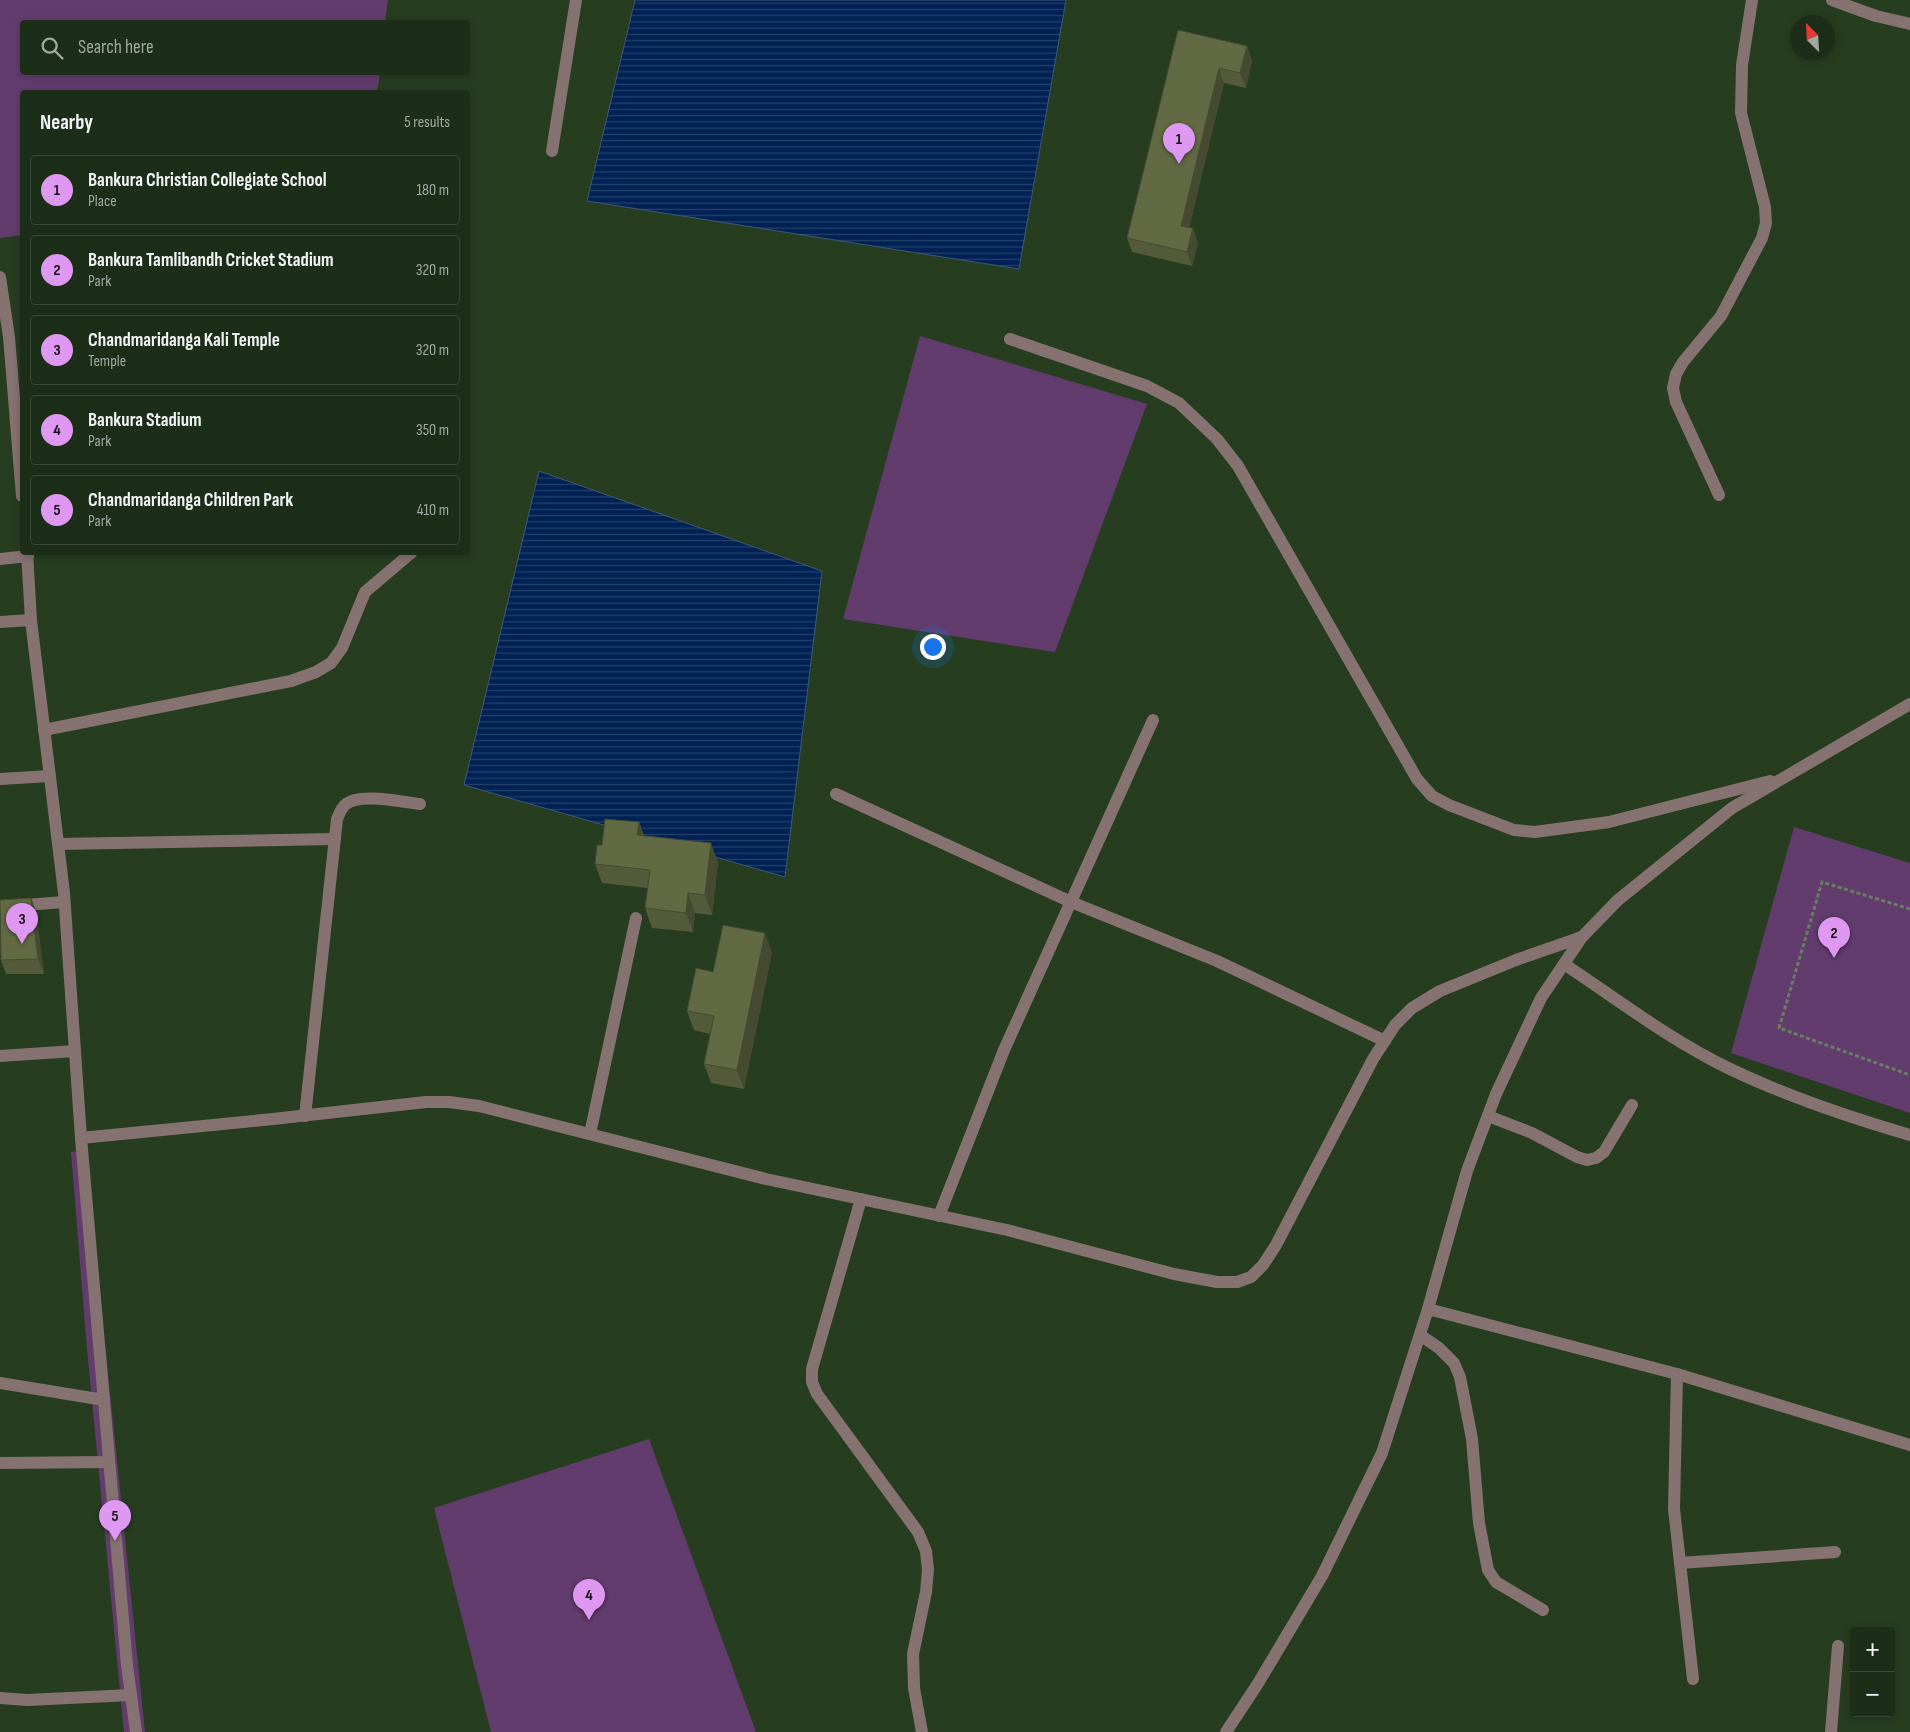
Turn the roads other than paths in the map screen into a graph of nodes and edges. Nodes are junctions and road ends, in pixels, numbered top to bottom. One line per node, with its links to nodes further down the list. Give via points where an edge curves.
1 (576, 0): 5 (street)
2 (1752, 0): 9 (street, via 1742,65 1741,113 1766,223 1762,238 1721,316 1683,362 1676,374 1674,388 1676,402)
3 (1832, 0): 4 (street)
4 (1910, 24)
5 (552, 151)
6 (0, 277): 8 (street, via 9,337)
7 (1010, 339): 20 (street, via 1147,386 1179,403 1217,439 1238,466 1417,779 1432,796 1514,830 1535,832 1608,822)
8 (20, 472)
9 (1719, 495)
10 (22, 555): 13 (street)
11 (28, 555): 14 (street)
12 (409, 555): 18 (street, via 365,592 342,648 331,663 316,672 291,681)
13 (0, 559)
14 (31, 620): 15 (street); 18 (street)
15 (0, 622)
16 (1910, 704): 20 (street)
17 (1153, 720): 27 (street)
18 (44, 730): 19 (street)
19 (50, 776): 21 (street); 25 (street)
20 (1785, 777): 30 (street, via 1732,808 1618,900)
21 (0, 779)
22 (836, 794): 27 (street)
23 (420, 804): 24 (street, via 366,798 353,801 344,806 337,820)
24 (335, 838): 25 (street); 36 (street)
25 (58, 844): 26 (street)
26 (64, 902): 28 (street); 33 (street)
27 (1071, 902): 32 (street, via 1217,961); 42 (street, via 1004,1050)
28 (0, 907)
29 (636, 918): 38 (street)
30 (1582, 937): 31 (street); 32 (street, via 1440,991 1412,1008)
31 (1564, 964): 37 (street, via 1541,998); 39 (street, via 1664,1031 1727,1067 1789,1094)
32 (1385, 1041): 42 (street, via 1276,1245 1264,1265 1251,1277 1238,1282 1217,1282 1174,1274 1007,1230)
33 (75, 1052): 34 (street); 40 (street)
34 (0, 1056)
35 (1632, 1105): 37 (street, via 1604,1152 1587,1160)
36 (305, 1116): 38 (street, via 449,1102 479,1106); 40 (street)
37 (1488, 1116): 43 (street, via 1467,1171)
38 (590, 1134): 41 (street, via 766,1179)
39 (1910, 1135)
40 (81, 1138): 47 (street)
41 (861, 1199): 42 (street); 59 (street, via 812,1369 812,1382 826,1407 918,1532 926,1551 926,1592 913,1654 914,1688)
42 (939, 1216)
43 (1428, 1309): 44 (street); 45 (street)
44 (1420, 1334): 53 (street, via 1454,1363 1460,1377 1472,1439 1478,1523 1488,1570 1496,1582); 60 (street, via 1382,1453 1322,1576)
45 (1677, 1374): 48 (street); 52 (street, via 1674,1509)
46 (0, 1383): 47 (street)
47 (104, 1400): 49 (street)
48 (1910, 1445)
49 (109, 1462): 50 (street); 56 (street)
50 (0, 1463)
51 (1835, 1552): 52 (street)
52 (1680, 1563): 55 (street)
53 (1543, 1610)
54 (1838, 1646): 61 (street)
55 (1693, 1680)
56 (131, 1695): 57 (street, via 27,1700); 58 (street)
57 (0, 1698)
58 (136, 1732)
59 (922, 1732)
60 (1226, 1732)
61 (1831, 1732)

